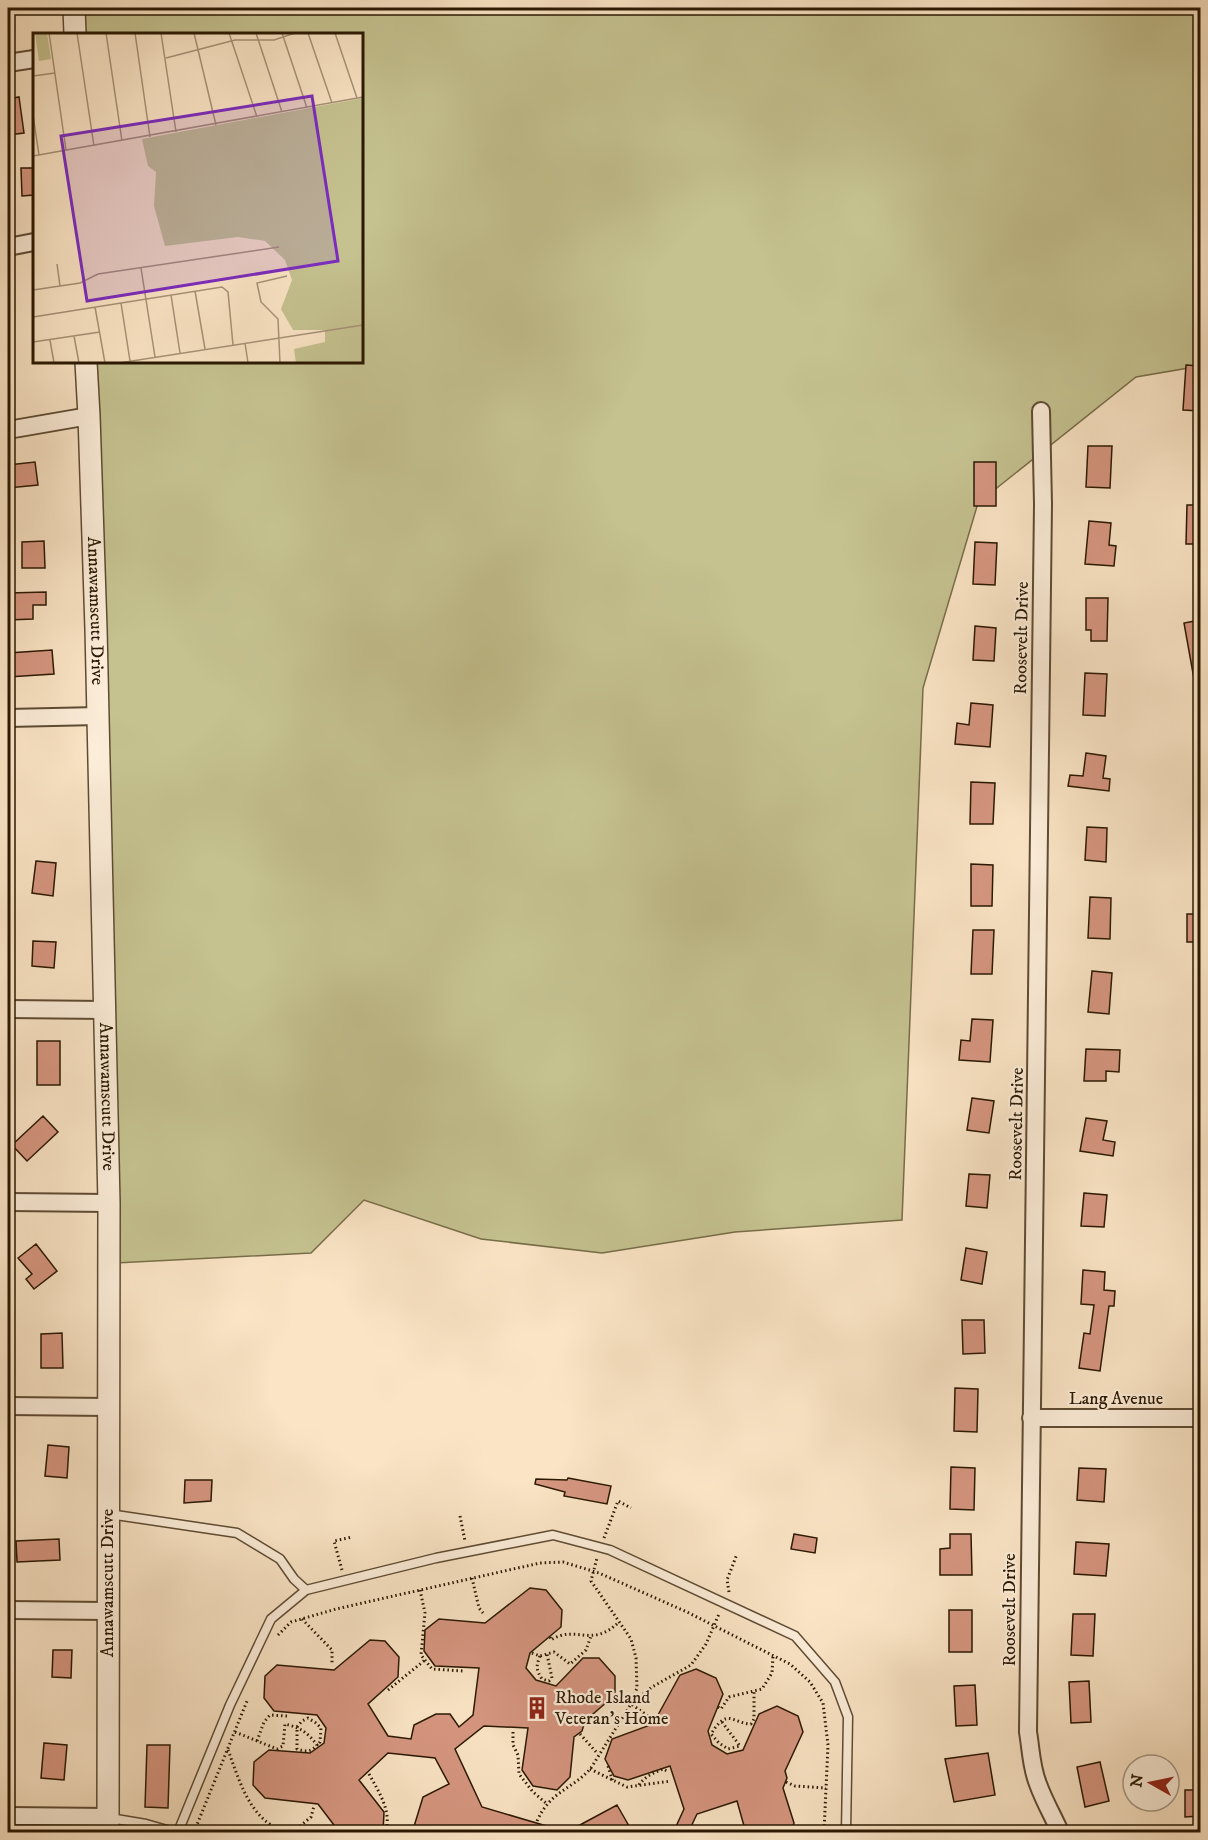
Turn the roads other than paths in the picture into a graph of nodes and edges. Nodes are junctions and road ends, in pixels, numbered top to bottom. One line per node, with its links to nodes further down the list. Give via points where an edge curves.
1 (74, 8): 2 (street)
2 (75, 33)
3 (33, 59): 4 (street)
4 (8, 63)
5 (33, 242): 6 (street)
6 (8, 247)
7 (86, 363): 9 (street, Annawamscutt Drive)
8 (1041, 411): 19 (street, Roosevelt Drive, via 1043,552)
9 (89, 416): 10 (street); 11 (street, Annawamscutt Drive)
10 (8, 430)
11 (98, 716): 12 (street); 14 (street, Annawamscutt Drive)
12 (8, 718)
13 (8, 1009): 14 (street)
14 (105, 1010): 16 (street, Annawamscutt Drive)
15 (8, 1202): 16 (street)
16 (109, 1203): 18 (street, Annawamscutt Drive)
17 (8, 1406): 18 (street)
18 (108, 1407): 21 (street, Annawamscutt Drive)
19 (1031, 1418): 20 (street, Lang Avenue); 30 (street, Roosevelt Drive, via 1028,1732 1031,1763)
20 (1200, 1418)
21 (108, 1514): 22 (lane, via 237,1533 280,1559); 24 (street, Annawamscutt Drive)
22 (306, 1590): 28 (lane, via 271,1618 230,1705); 29 (lane, via 553,1535 610,1550 795,1636 835,1682 848,1717)
23 (8, 1610): 24 (street)
24 (107, 1611): 26 (street, Annawamscutt Drive)
25 (8, 1816): 26 (street)
26 (108, 1825): 27 (lane, via 146,1824)
27 (174, 1833)
28 (178, 1833)
29 (846, 1833)
30 (1060, 1833)

